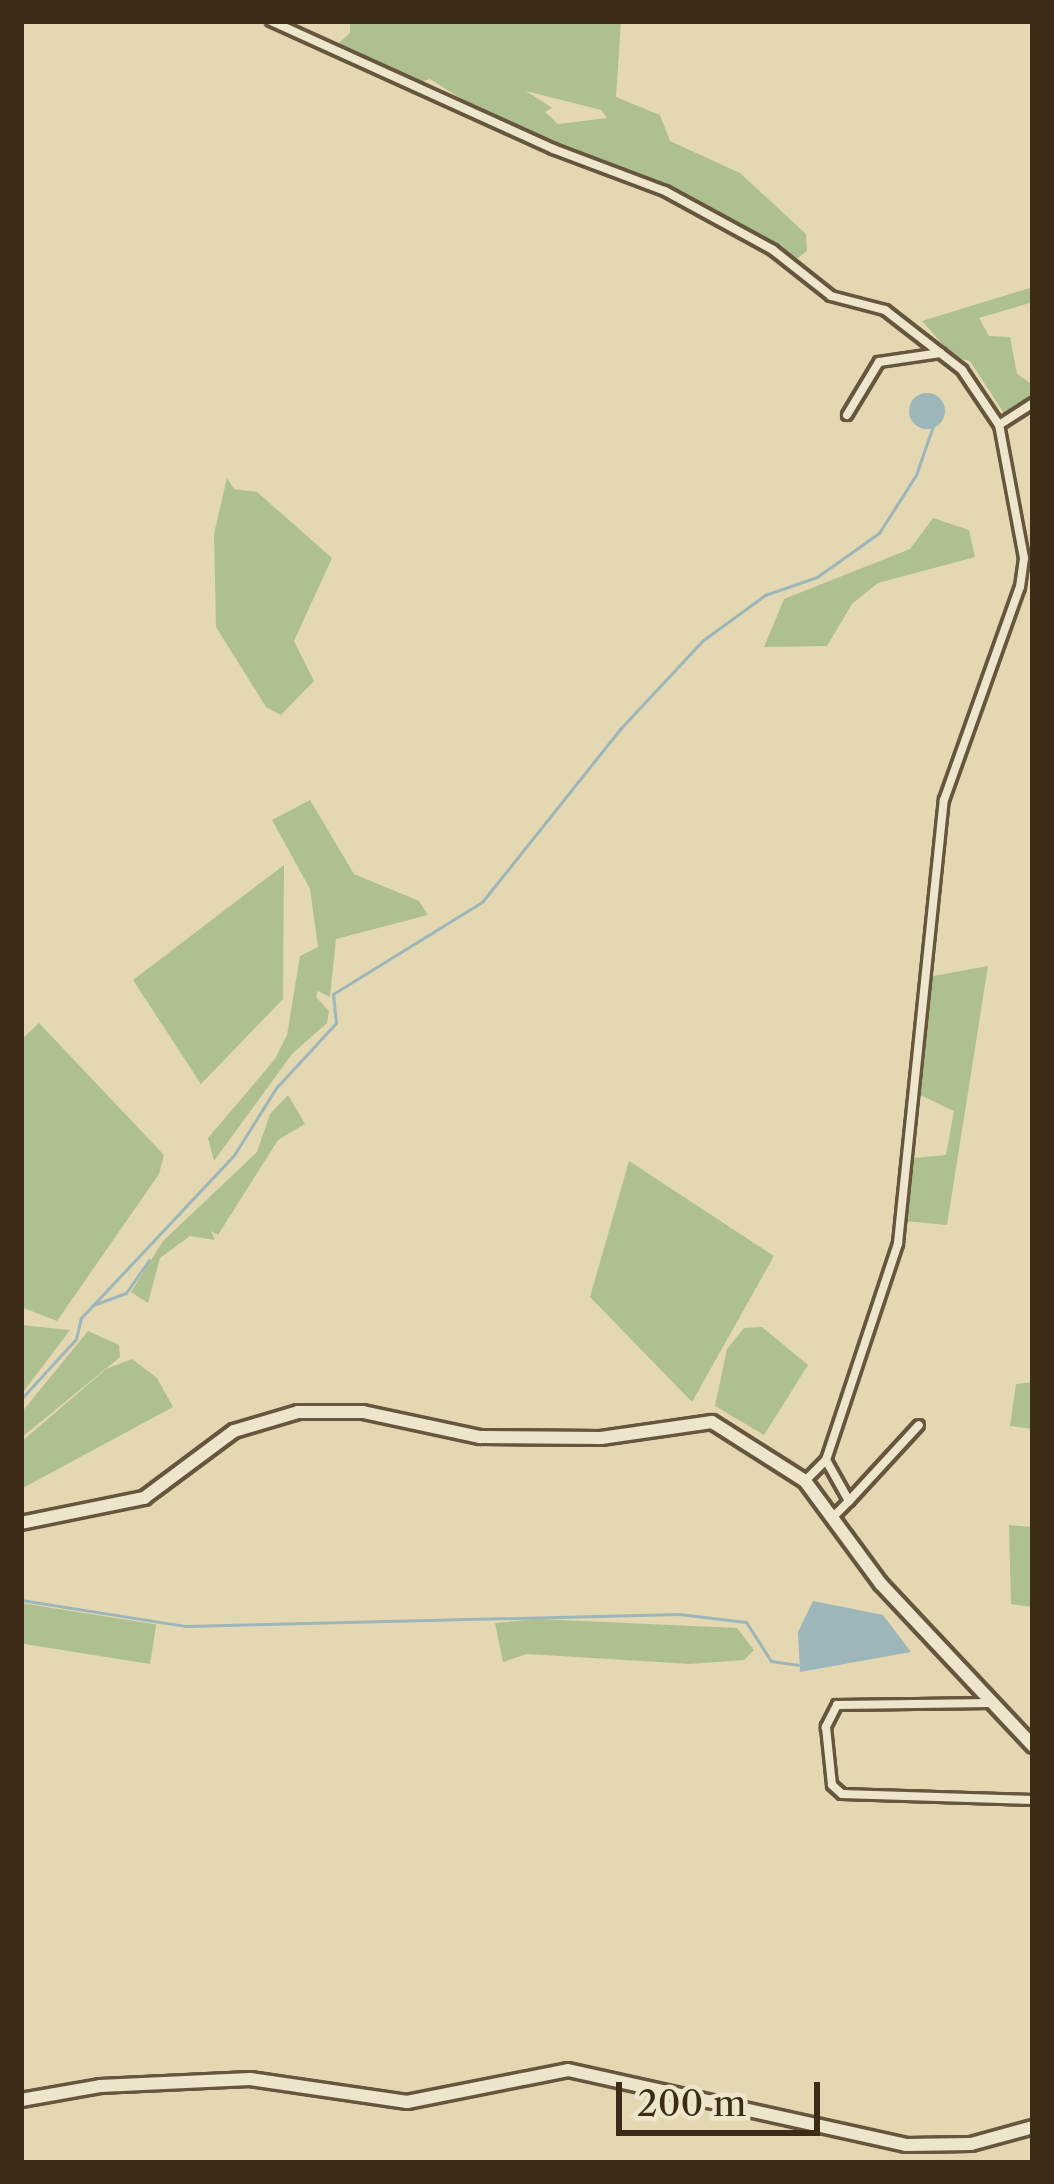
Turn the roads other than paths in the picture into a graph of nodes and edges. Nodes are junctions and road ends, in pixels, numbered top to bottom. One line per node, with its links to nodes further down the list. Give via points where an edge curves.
1 (271, 21): 2 (street, via 716,216 818,288 885,310)
2 (942, 353): 4 (street, via 879,362); 5 (street)
3 (1033, 403): 5 (street)
4 (847, 416)
5 (999, 425): 7 (street, via 1024,558 1020,587 944,800 898,1243)
6 (919, 1425): 9 (street)
7 (826, 1460): 8 (street); 9 (street)
8 (805, 1480): 10 (street); 11 (street, via 712,1422 601,1438 480,1437 320,1409 234,1431 144,1498)
9 (849, 1501): 10 (street)
10 (833, 1517): 12 (street, via 881,1585)
11 (21, 1523)
12 (992, 1703): 13 (street); 14 (street, via 837,1705 826,1727 832,1786 842,1794)
13 (1033, 1746)
14 (1033, 1800)
15 (21, 2101): 16 (street, via 100,2086 250,2079 407,2102 568,2070 906,2145 958,2146)
16 (1033, 2127)

